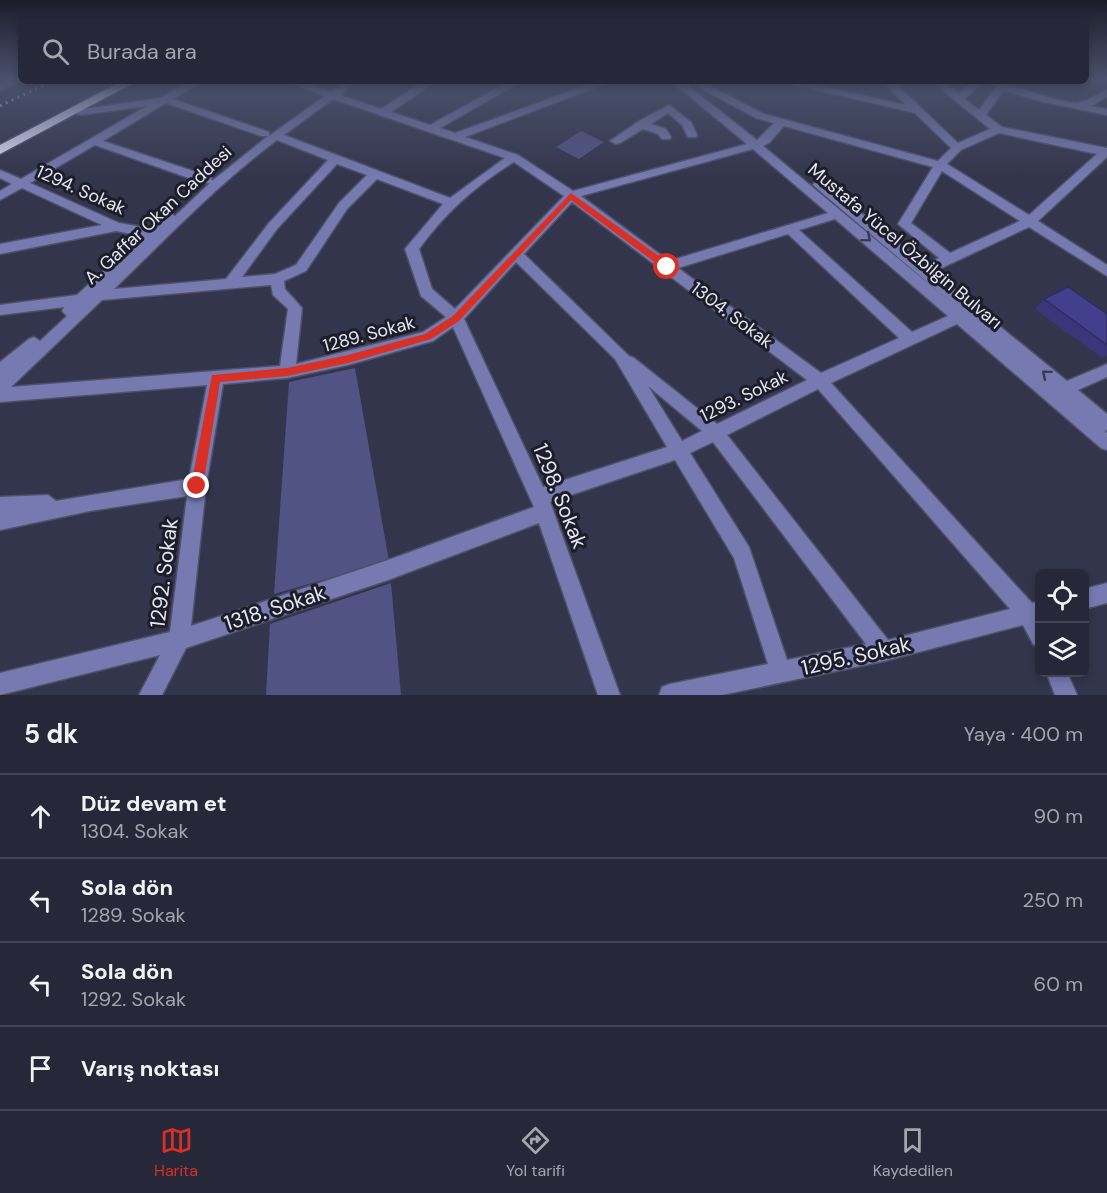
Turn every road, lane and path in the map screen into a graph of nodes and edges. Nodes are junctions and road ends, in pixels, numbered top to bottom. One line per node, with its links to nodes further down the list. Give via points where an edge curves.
1 (52, 112): 28 (highway)
2 (72, 112): 33 (highway)
3 (144, 112): 29 (street)
4 (203, 112): 24 (street)
5 (303, 112): 24 (street, A. Gaffar Okan Caddesi)
6 (384, 112): 21 (street, 1304. Sokak)
7 (460, 112): 21 (street)
8 (519, 112): 26 (street)
9 (661, 112): 20 (street)
10 (674, 112): 25 (street, via 687,123)
11 (719, 112): 31 (street, Mustafa Yücel Özbilgin Bulvarı)
12 (730, 112): 22 (street, Mustafa Yücel Özbilgin Bulvarı)
13 (753, 112): 17 (street)
14 (921, 112): 32 (street)
15 (975, 112): 18 (street)
16 (983, 112): 18 (street)
17 (760, 116): 19 (street); 22 (street, via 760,125)
18 (980, 116): 23 (street)
19 (781, 122): 31 (street); 37 (street)
20 (643, 123): 27 (street, via 662,131); 30 (street)
21 (432, 128): 26 (street, 1304. Sokak)
22 (752, 130): 31 (street, Mustafa Yücel Özbilgin Bulvarı)
23 (998, 130): 32 (street); 34 (street)
24 (270, 135): 36 (street); 40 (street, A. Gaffar Okan Caddesi); 58 (street, A. Gaffar Okan Caddesi)
25 (692, 135)
26 (457, 136): 35 (street, 1304. Sokak)
27 (666, 137)
28 (0, 139)
29 (93, 141): 40 (street); 41 (street)
30 (616, 141)
31 (760, 143): 42 (street); 45 (street, Mustafa Yücel Özbilgin Bulvarı); 54 (street, Mustafa Yücel Özbilgin Bulvarı)
32 (957, 148): 37 (street)
33 (0, 150)
34 (1106, 152): 46 (street)
35 (514, 157): 42 (street, 1304. Sokak); 44 (street)
36 (335, 159): 39 (street); 57 (street, via 273,226)
37 (940, 165): 46 (street); 52 (street, via 904,224)
38 (0, 174): 41 (street, 1294. Sokak)
39 (375, 174): 44 (street); 56 (street, via 343,206 301,268)
40 (207, 180): 49 (street, A. Gaffar Okan Caddesi)
41 (21, 183): 43 (street); 47 (street, 1294. Sokak)
42 (571, 195): 51 (street, 1289. Sokak); 53 (street, 1304. Sokak)
43 (0, 196)
44 (452, 203): 62 (street, via 430,222 412,249 426,292)
45 (838, 214): 48 (street); 61 (street, Mustafa Yücel Özbilgin Bulvarı, one-way to 61)
46 (1029, 222): 52 (street); 55 (street)
47 (116, 227): 49 (street, 1294. Sokak); 50 (street)
48 (790, 229): 53 (street); 63 (street)
49 (150, 233): 59 (street, A. Gaffar Okan Caddesi)
50 (0, 249)
51 (517, 255): 62 (street, 1289. Sokak); 64 (street)
52 (949, 259): 54 (street)
53 (667, 267): 69 (street, 1304. Sokak)
54 (924, 271): 71 (street, Mustafa Yücel Özbilgin Bulvarı, one-way to 54)
55 (1107, 271)
56 (277, 279): 57 (street); 67 (street, via 278,291 295,308)
57 (230, 283): 58 (street)
58 (101, 295): 70 (street, A. Gaffar Okan Caddesi)
59 (80, 300): 60 (street); 66 (street, A. Gaffar Okan Caddesi)
60 (0, 310)
61 (960, 317): 63 (street, 1293. Sokak); 75 (street, Mustafa Yücel Özbilgin Bulvarı)
62 (456, 318): 67 (street, 1289. Sokak, via 428,337 401,346); 79 (street, 1298. Sokak)
63 (910, 340): 69 (street, 1293. Sokak)
64 (620, 355): 74 (street); 76 (street)
65 (1107, 370): 71 (street)
66 (0, 371)
67 (287, 372): 68 (street, 1289. Sokak)
68 (216, 378): 72 (street, 1289. Sokak); 77 (street, 1292. Sokak)
69 (820, 381): 74 (street, 1293. Sokak); 84 (street, 1304. Sokak)
70 (0, 388)
71 (1065, 390): 73 (street, Mustafa Yücel Özbilgin Bulvarı)
72 (0, 395)
73 (1107, 424)
74 (714, 431): 76 (street, 1293. Sokak); 86 (street)
75 (1107, 443)
76 (678, 451): 79 (street, 1293. Sokak); 87 (street, via 742,554)
77 (197, 486): 78 (street); 85 (street, 1292. Sokak)
78 (90, 502): 80 (street); 81 (street)
79 (542, 505): 85 (street, 1318. Sokak, via 388,570); 91 (street, 1298. Sokak)
80 (0, 506)
81 (0, 521)
82 (1107, 593): 83 (street)
83 (1089, 598)
84 (1034, 612): 86 (street, 1295. Sokak)
85 (179, 640): 89 (street, 1318. Sokak); 90 (street, 1292. Sokak)
86 (884, 651): 87 (street, 1295. Sokak)
87 (781, 674): 92 (street, 1295. Sokak)
88 (1058, 677): 93 (street)
89 (0, 684)
90 (150, 695)
91 (609, 695)
92 (670, 695)
93 (1066, 695)

